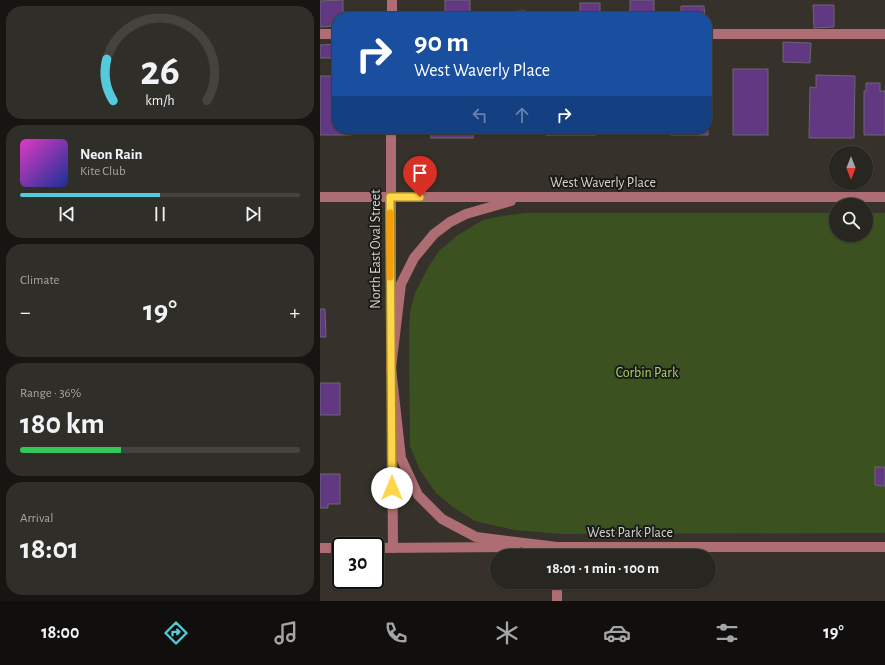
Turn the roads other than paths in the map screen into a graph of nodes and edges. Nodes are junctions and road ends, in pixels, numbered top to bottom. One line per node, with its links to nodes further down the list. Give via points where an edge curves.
1 (392, 0): 2 (street)
2 (392, 12)
3 (320, 34): 4 (street)
4 (332, 34)
5 (712, 34): 6 (street)
6 (885, 34)
7 (391, 134): 9 (street, North East Oval Street)
8 (320, 197): 9 (street, West Waverly Place)
9 (390, 197): 10 (street, West Waverly Place); 12 (street, North East Oval Street)
10 (525, 197): 11 (street, West Waverly Place); 12 (street, North East Oval Street, via 466,214 450,222 434,234 414,258 402,284)
11 (885, 198)
12 (391, 368): 17 (street, North East Oval Street); 18 (street, North East Oval Street, via 402,458 418,495 442,519 476,537)
13 (885, 547): 20 (street, West Park Place)
14 (320, 548): 15 (street)
15 (332, 548)
16 (384, 548): 17 (street, West Park Place)
17 (393, 548): 19 (street, West Park Place)
18 (541, 549)
19 (490, 550)
20 (716, 550)
21 (557, 589): 22 (street)
22 (557, 601)

